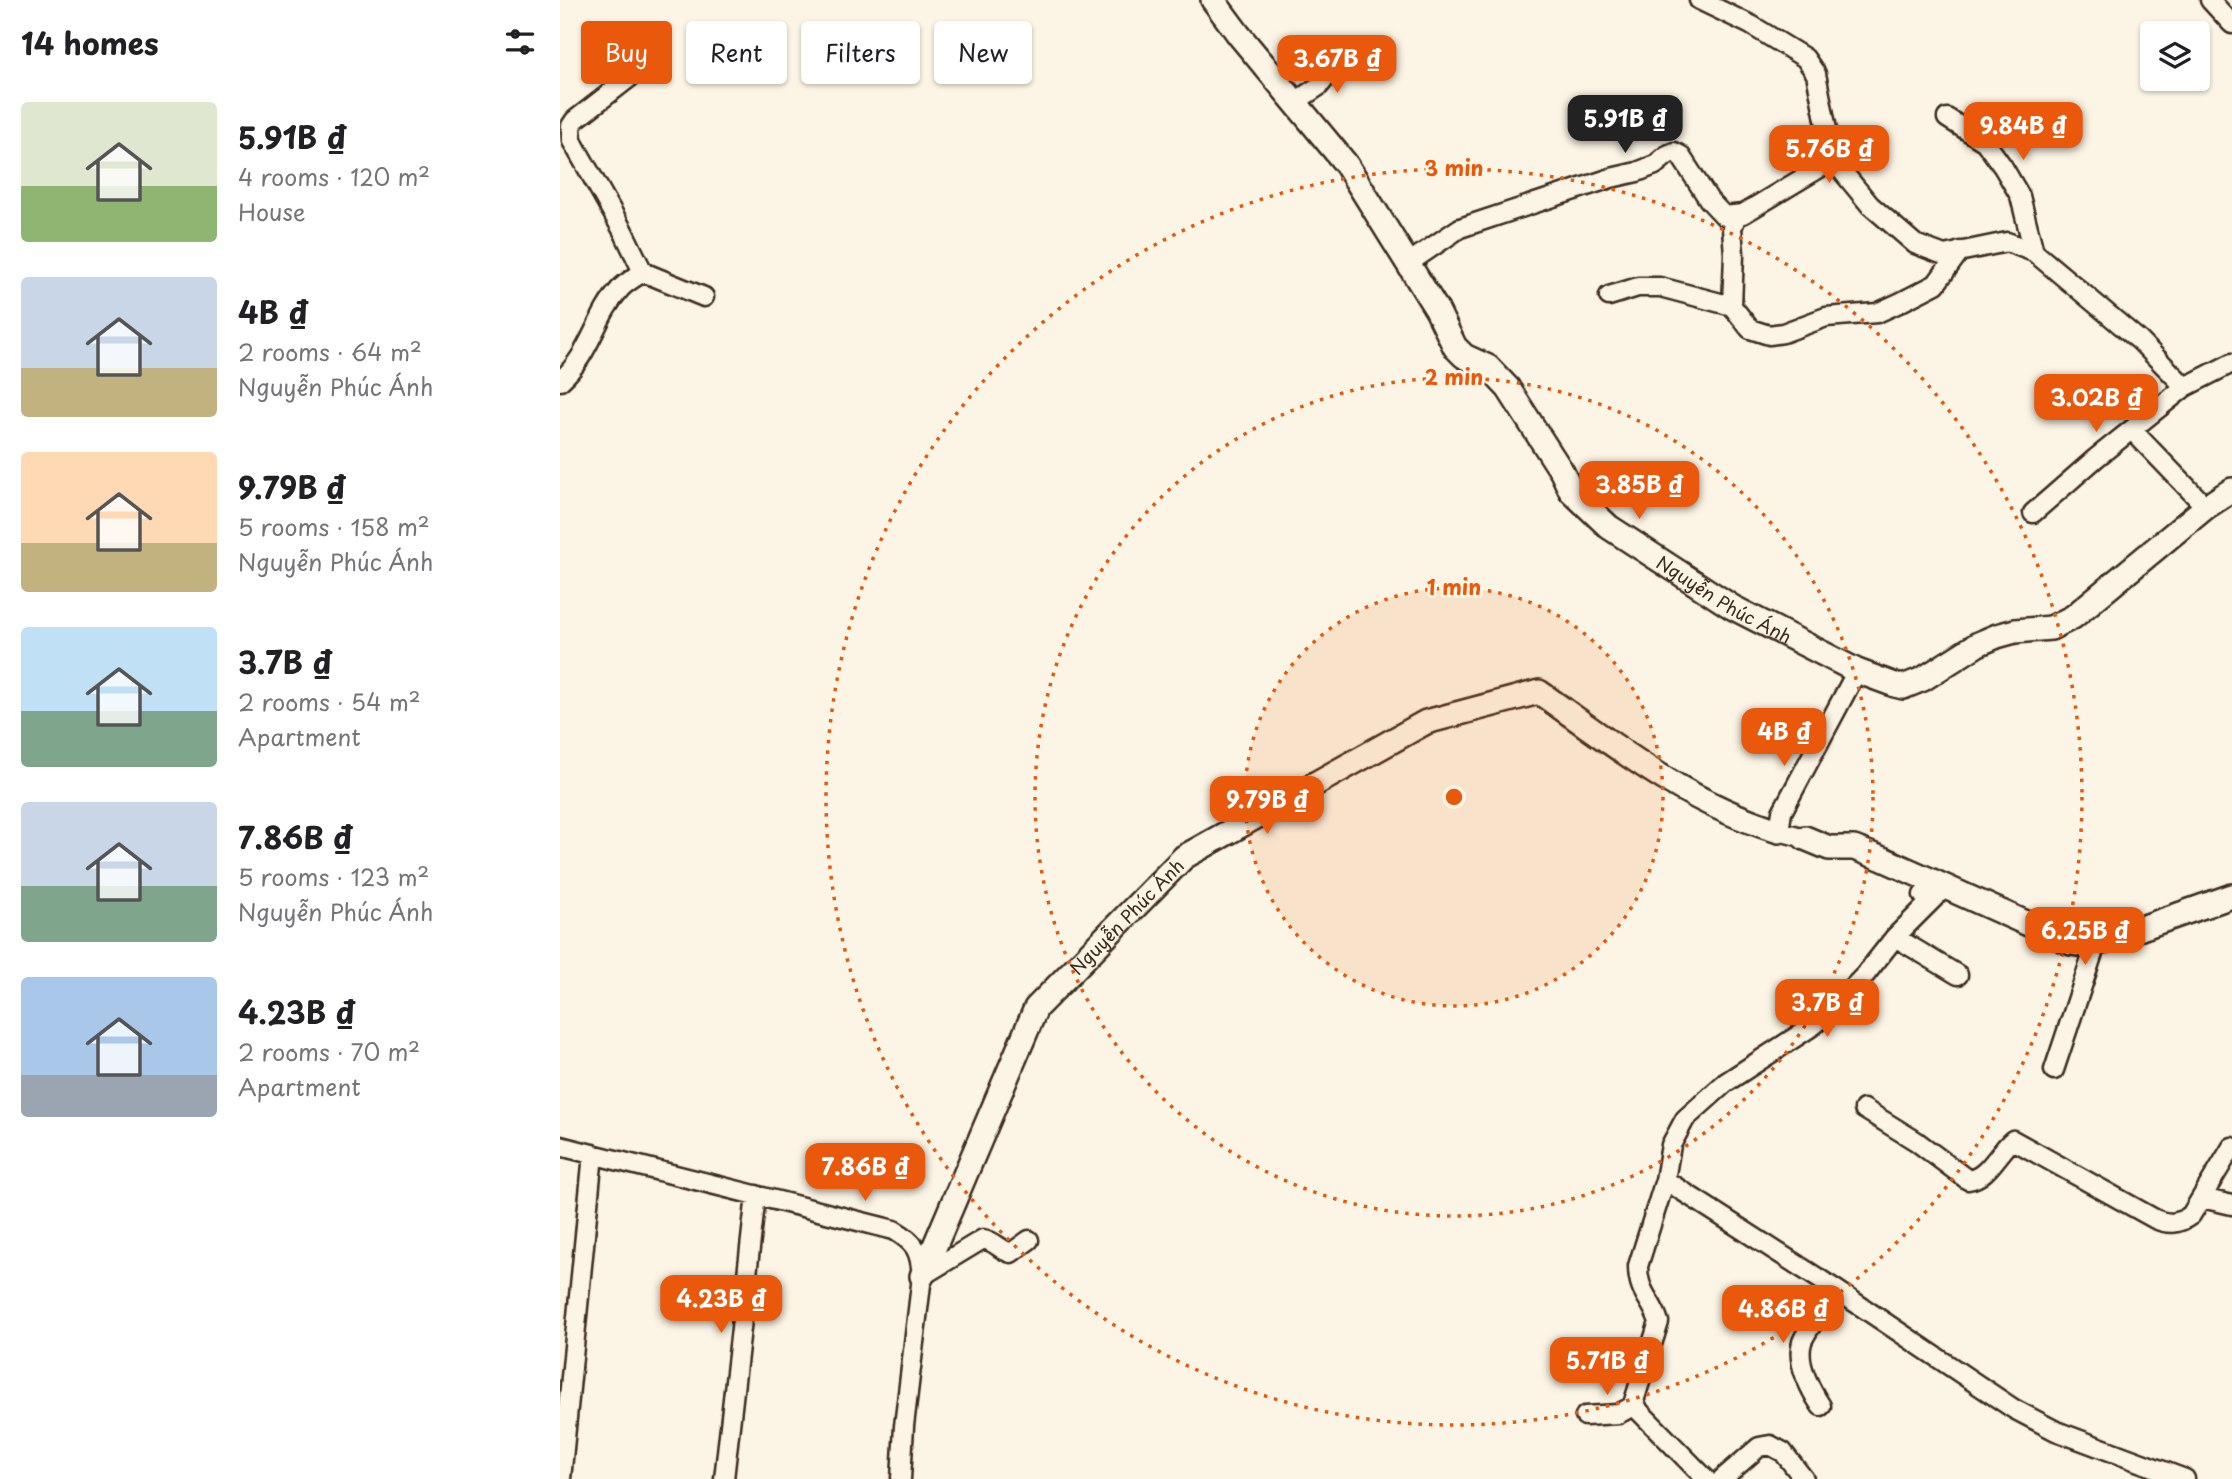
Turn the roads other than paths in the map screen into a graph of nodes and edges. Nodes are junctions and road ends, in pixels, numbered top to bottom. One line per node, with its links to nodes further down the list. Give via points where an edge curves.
1 (1213, 0): 7 (street, Nguyễn Phúc Ánh)
2 (1699, 0): 9 (street, via 1752,25 1805,58 1816,74)
3 (2210, 0): 4 (street)
4 (2232, 24)
5 (1345, 54): 7 (street, via 1319,86)
6 (621, 84): 14 (street, via 575,120 572,141)
7 (1295, 102): 13 (street, Nguyễn Phúc Ánh, via 1366,193)
8 (1947, 118): 12 (street, via 1985,142 2003,167 2020,196)
9 (1833, 160): 10 (street); 11 (street, via 1870,205 1915,244 1944,255)
10 (1737, 215): 13 (street, via 1724,216 1674,152 1637,172 1460,228); 17 (street, via 1732,228)
11 (1960, 251): 12 (street, via 2007,242); 17 (street, via 1936,284 1877,313 1826,317 1769,335 1751,329)
12 (2034, 252): 20 (street, via 2140,341)
13 (1407, 264): 25 (street, Nguyễn Phúc Ánh, via 1455,347 1488,368 1508,388 1571,491 1587,509 1732,607)
14 (643, 272): 16 (street); 19 (street, via 621,288 584,353)
15 (1609, 296): 17 (street, via 1638,287 1660,287)
16 (704, 297)
17 (1732, 306)
18 (2232, 363): 20 (street)
19 (560, 381)
20 (2185, 387): 21 (street)
21 (2132, 430): 23 (street); 24 (street)
22 (2232, 489): 23 (street, Nguyễn Phúc Ánh)
23 (2206, 507): 25 (street, Nguyễn Phúc Ánh, via 2058,626 1997,636 1903,687)
24 (2033, 513)
25 (1857, 671): 26 (street, via 1782,812)
26 (1779, 831): 27 (street); 43 (street, Nguyễn Phúc Ánh, via 1748,822 1659,777 1539,692 1426,722 1184,856 1035,1008)
27 (1805, 838): 28 (street, via 1829,848 1854,848)
28 (1944, 888): 30 (street); 31 (street, via 2071,943)
29 (2232, 896): 31 (street)
30 (1895, 937): 32 (street); 38 (street, via 1850,992 1814,1025 1696,1107 1671,1145)
31 (2096, 944): 33 (street)
32 (1958, 975)
33 (2054, 1070)
34 (1864, 1109): 40 (street, via 1968,1180 1982,1174 2013,1140 2163,1223 2183,1221)
35 (560, 1146): 37 (street)
36 (2232, 1147): 40 (street)
37 (593, 1154): 39 (street); 47 (street)
38 (1665, 1180): 44 (street); 45 (street, via 1639,1266 1642,1290 1659,1322)
39 (756, 1195): 43 (street, via 894,1230 909,1239 920,1256); 50 (street)
40 (2202, 1198): 41 (street)
41 (2232, 1205)
42 (1029, 1240): 43 (street, via 1011,1253 983,1239)
43 (922, 1276): 51 (street)
44 (1835, 1289): 46 (street, via 1802,1342 1804,1374); 55 (street, via 2014,1409 2056,1431)
45 (1636, 1405): 48 (street, via 1618,1414); 52 (street)
46 (1821, 1406)
47 (564, 1408): 49 (street)
48 (1585, 1416)
49 (561, 1479)
50 (724, 1479)
51 (901, 1479)
52 (1706, 1479)
53 (1722, 1479): 54 (street, via 1759,1447 1770,1445 1783,1452)
54 (1804, 1479)
55 (2185, 1479)

